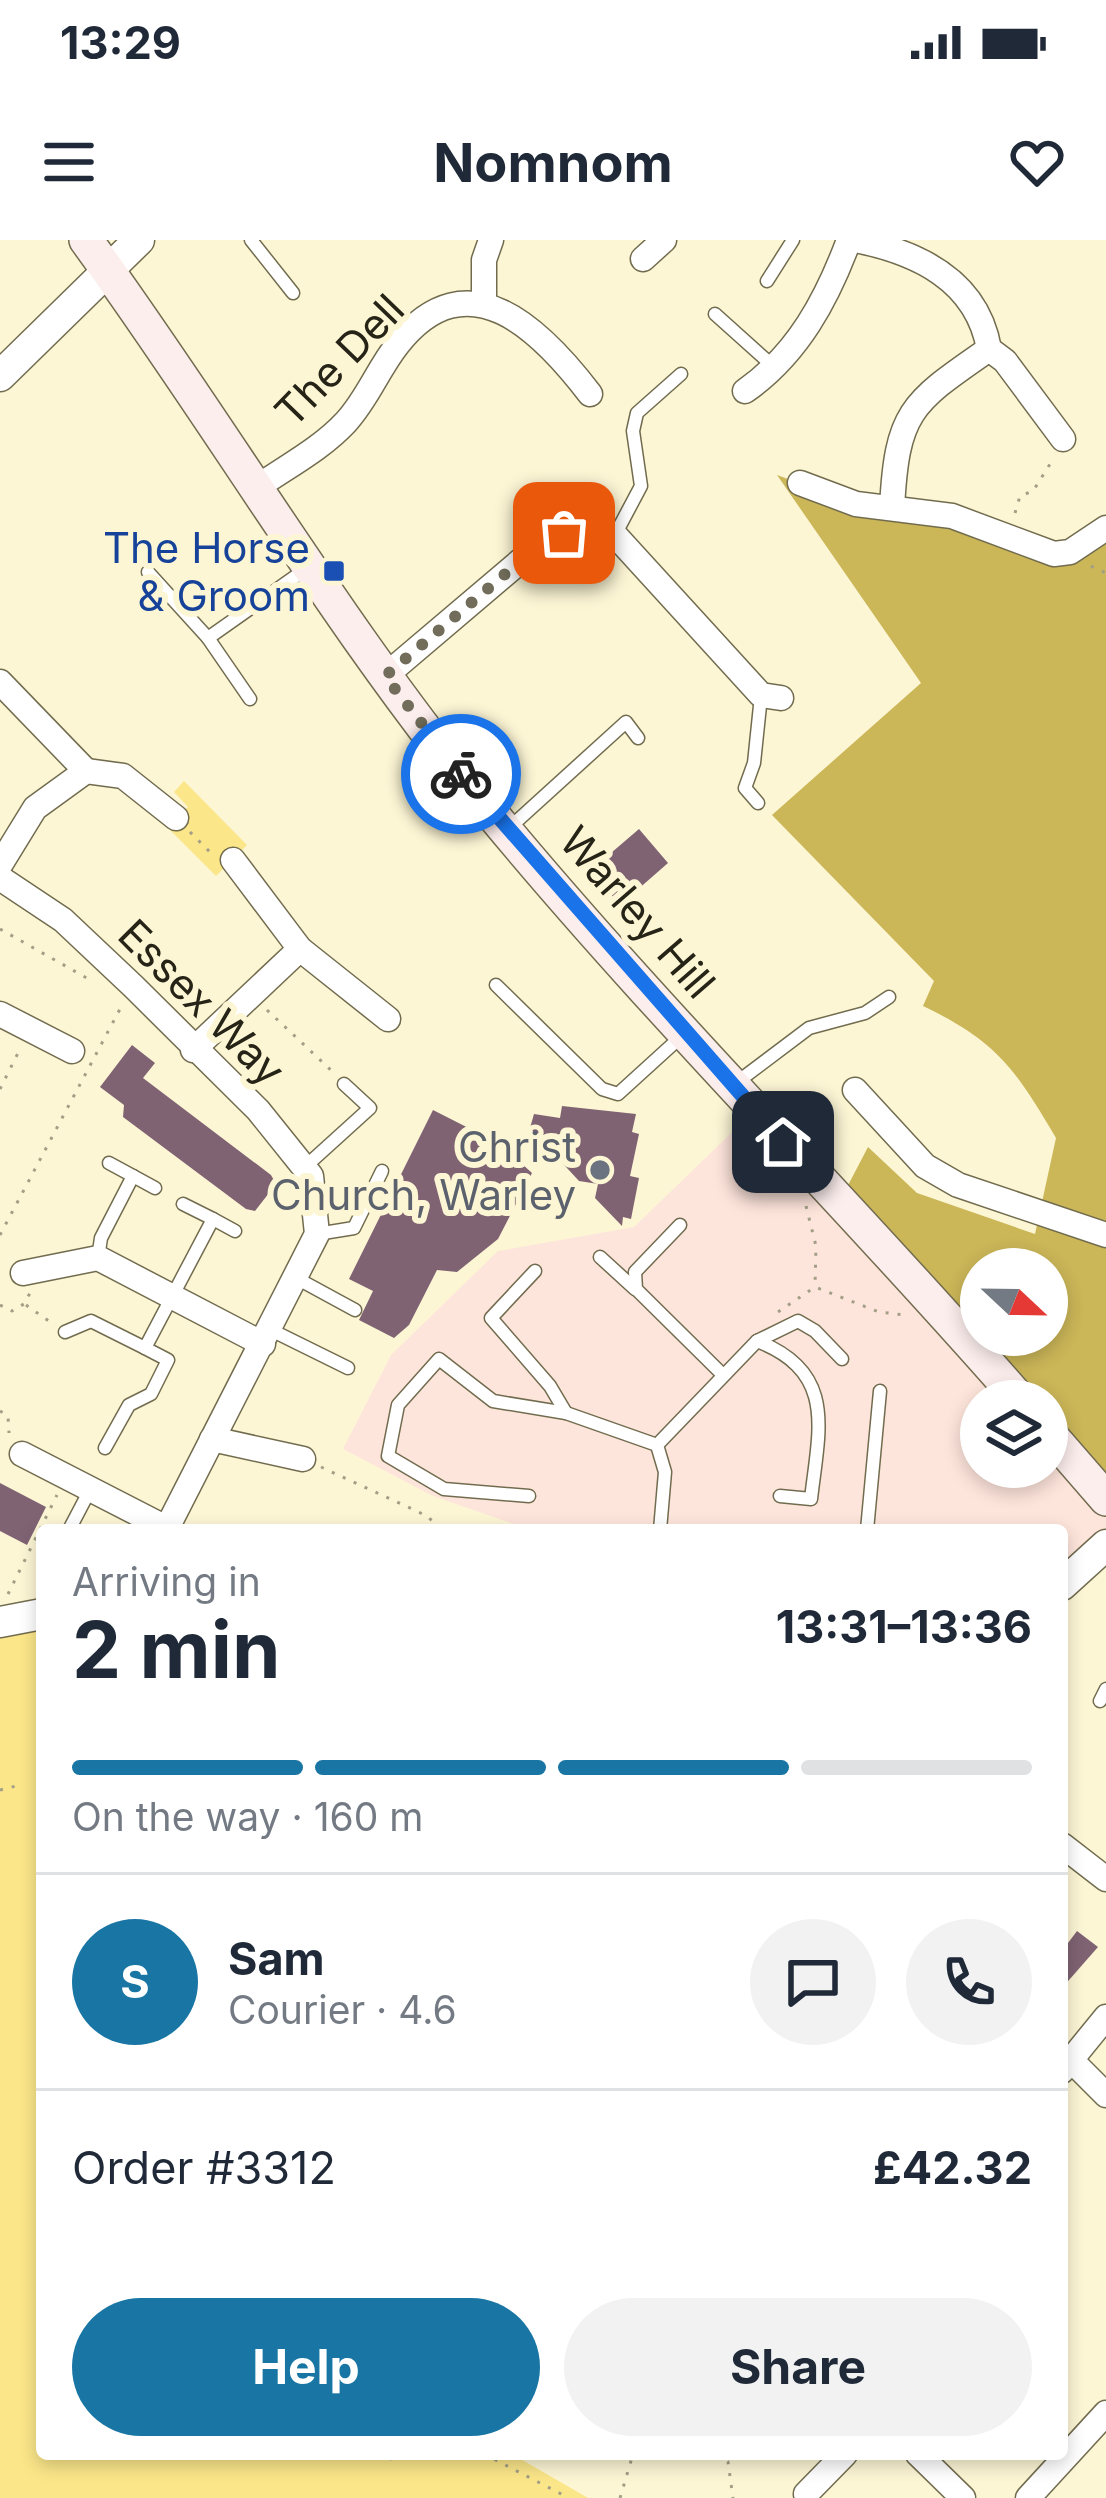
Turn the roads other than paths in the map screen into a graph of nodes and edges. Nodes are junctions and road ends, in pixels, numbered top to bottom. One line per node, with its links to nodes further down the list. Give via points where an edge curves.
1 (86, 240): 9 (main road, Warley Hill)
2 (139, 240): 9 (street)
3 (251, 240): 11 (lane)
4 (491, 240): 12 (street)
5 (664, 240): 8 (street)
6 (793, 240): 10 (lane)
7 (852, 240): 14 (street, via 896,247 933,265 974,309); 15 (street, via 827,299)
8 (643, 259)
9 (108, 270): 17 (street); 22 (main road, Warley Hill)
10 (766, 280)
11 (293, 293)
12 (484, 302): 19 (street, via 551,348); 22 (street, The Dell, via 417,324 346,422)
13 (715, 314): 15 (lane)
14 (988, 349): 20 (street); 23 (street, via 910,413 899,435)
15 (775, 368): 18 (street)
16 (681, 374): 25 (lane, via 637,413 643,478)
17 (0, 376)
18 (745, 391)
19 (590, 394)
20 (1063, 440)
21 (800, 483): 23 (street)
22 (256, 488): 26 (main road, Warley Hill)
23 (892, 508): 24 (street, via 952,516 1054,554)
24 (1106, 528)
25 (615, 535): 29 (street, via 588,528 544,541); 31 (street)
26 (307, 568): 28 (lane); 29 (main road, Warley Hill)
27 (148, 572): 28 (lane)
28 (208, 638): 32 (lane)
29 (385, 676): 37 (main road, Warley Hill)
30 (0, 682): 34 (street)
31 (771, 696): 35 (lane, via 745,788)
32 (250, 699)
33 (638, 738): 37 (lane, via 626,722)
34 (86, 771): 36 (street, via 123,776); 39 (street, via 35,808)
35 (758, 803)
36 (176, 818)
37 (506, 830): 46 (main road, Warley Hill)
38 (233, 860): 41 (street)
39 (0, 865)
40 (0, 878): 47 (street, Essex Way, via 63,920)
41 (300, 949): 45 (street); 47 (street)
42 (496, 985): 46 (lane, via 602,1089 618,1094)
43 (889, 997): 50 (lane, via 865,1013 809,1028)
44 (0, 1014): 48 (street)
45 (388, 1019)
46 (684, 1033): 50 (main road, Warley Hill)
47 (193, 1049): 53 (street, Essex Way)
48 (72, 1052)
49 (344, 1084): 53 (lane, via 370,1108)
50 (731, 1087): 78 (main road, Warley Hill)
51 (855, 1090): 62 (street, via 925,1166)
52 (110, 1163): 55 (lane)
53 (306, 1166): 61 (street)
54 (382, 1171): 61 (lane, via 354,1228)
55 (134, 1176): 56 (lane); 64 (lane)
56 (155, 1188)
57 (183, 1204): 58 (lane)
58 (213, 1219): 60 (lane); 69 (lane)
59 (680, 1226): 68 (lane, via 634,1272)
60 (235, 1231)
61 (317, 1234): 67 (street)
62 (1106, 1235)
63 (600, 1257): 68 (lane)
64 (98, 1258): 66 (street); 69 (street)
65 (535, 1271): 80 (lane, via 491,1318)
66 (23, 1273)
67 (298, 1279): 70 (lane); 72 (street)
68 (636, 1289): 77 (lane)
69 (174, 1293): 72 (street); 74 (lane)
70 (355, 1310)
71 (65, 1332): 74 (lane, via 91,1321)
72 (267, 1337): 76 (lane); 81 (street)
73 (757, 1341): 75 (lane, via 798,1322); 77 (lane); 89 (lane, via 786,1352 815,1389 820,1410 811,1499)
74 (145, 1348): 83 (lane, via 168,1360)
75 (842, 1359)
76 (348, 1368)
77 (722, 1374): 82 (lane)
78 (1003, 1380)
79 (880, 1391): 95 (lane)
80 (566, 1413): 82 (lane); 88 (lane, via 493,1401 439,1359 398,1406 388,1456 445,1489)
81 (212, 1438): 86 (street); 93 (street)
82 (657, 1445): 94 (lane, via 665,1472)
83 (105, 1448)
84 (22, 1454): 87 (street)
85 (1068, 1455): 90 (main road)
86 (303, 1459)
87 (90, 1489): 91 (street); 92 (lane)
88 (529, 1496)
89 (780, 1496)
90 (1106, 1499)
91 (126, 1520)
92 (72, 1524)
93 (169, 1524)
94 (661, 1524)
95 (868, 1524)
96 (1106, 1545): 97 (street)
97 (1068, 1580)
98 (36, 1615): 99 (street)
99 (0, 1622)
100 (1068, 1850): 101 (street)
101 (1106, 1879)
102 (1106, 2018): 103 (street)
103 (1068, 2065)
104 (1068, 2067): 105 (street)
105 (1106, 2095)
106 (1106, 2413): 107 (street)
107 (1068, 2454)
108 (839, 2460): 111 (street)
109 (924, 2460): 112 (street)
110 (1063, 2460): 113 (street)
111 (806, 2494)
112 (963, 2498)
113 (1028, 2498)

